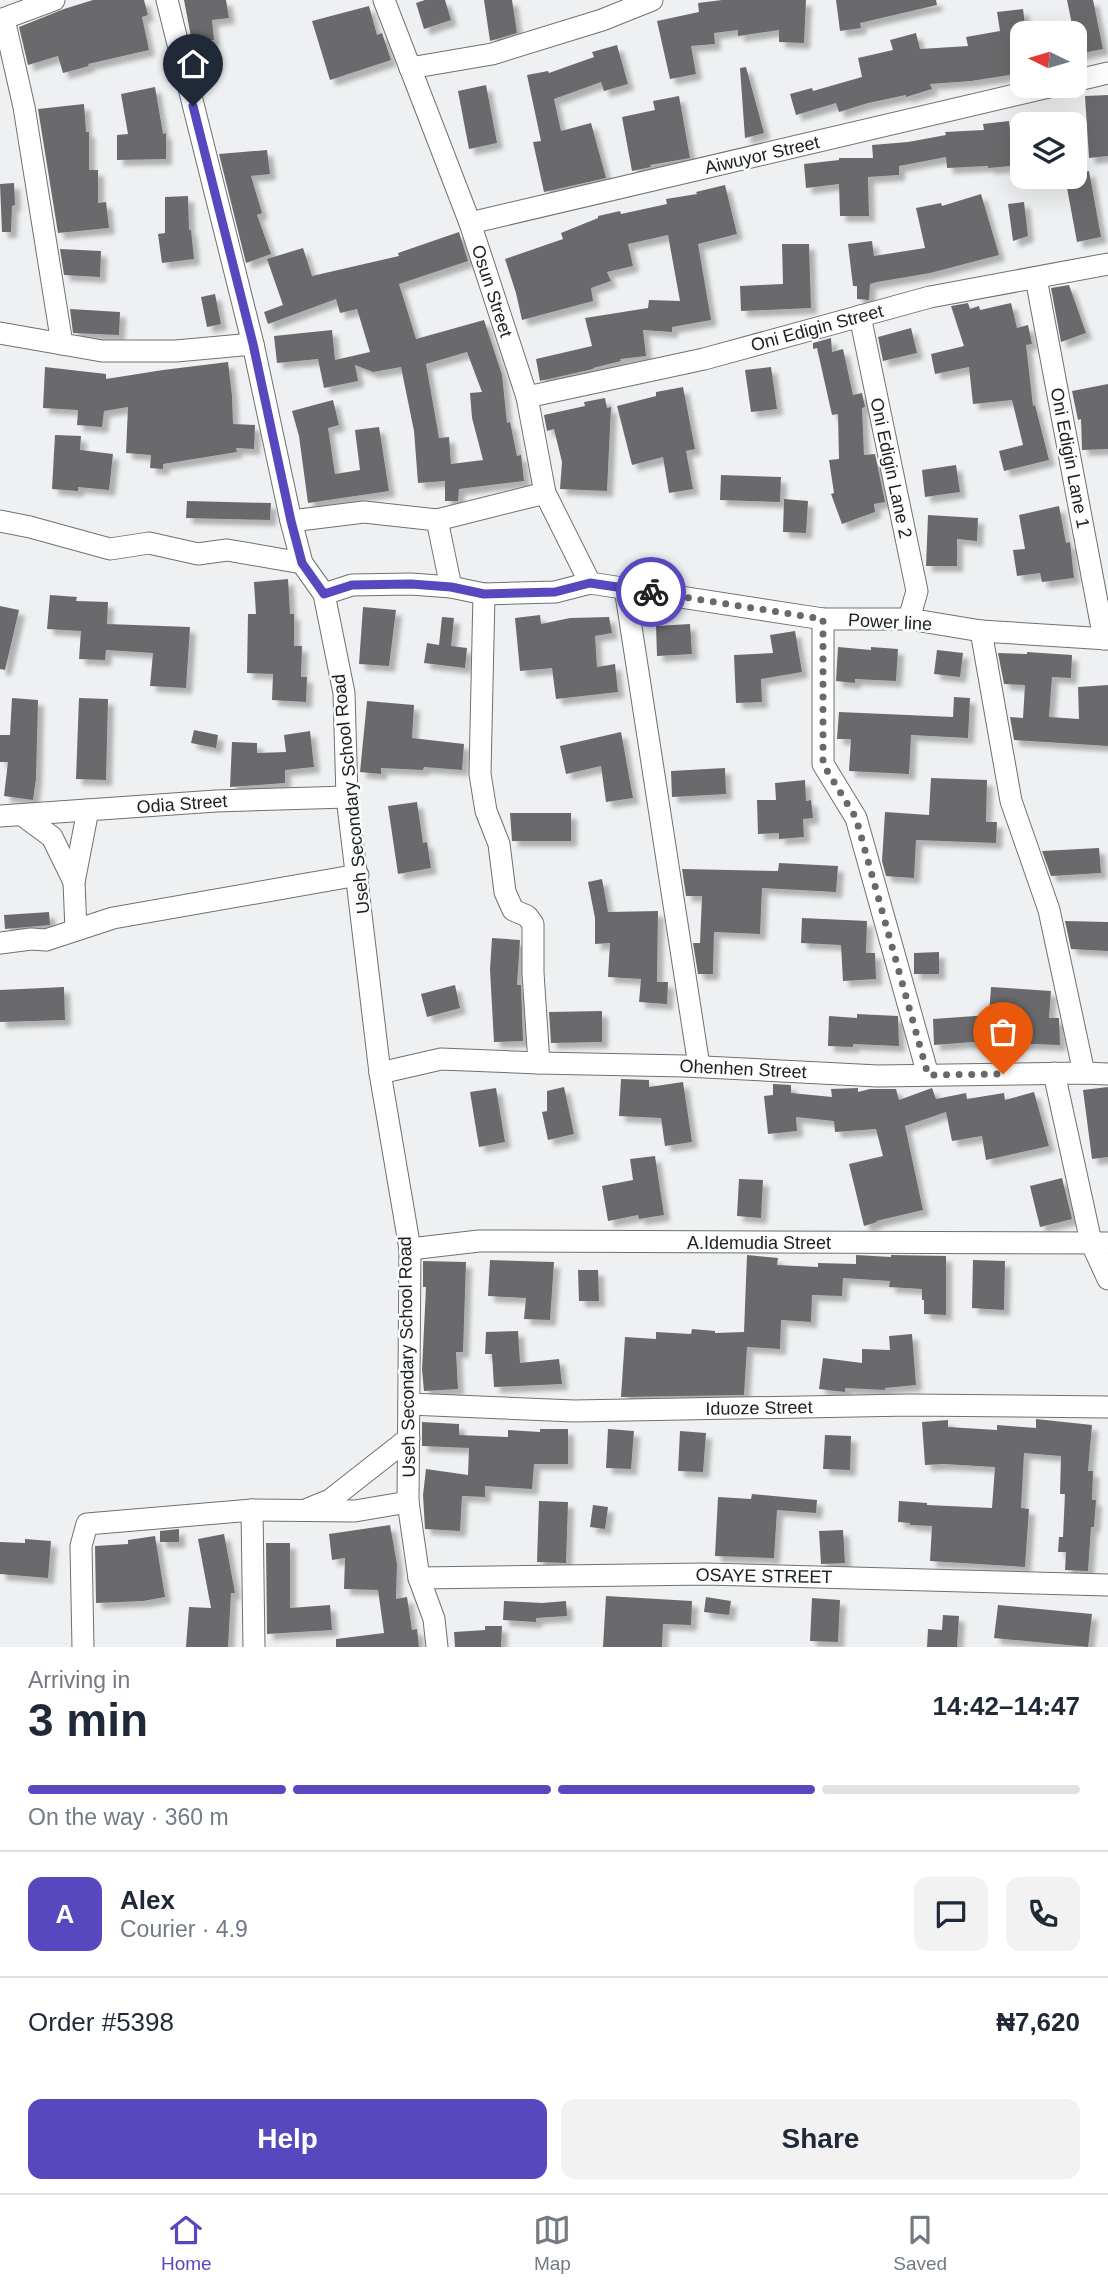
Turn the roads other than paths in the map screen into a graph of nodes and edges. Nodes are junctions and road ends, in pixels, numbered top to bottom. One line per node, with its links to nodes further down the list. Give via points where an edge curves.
1 (54, 0): 5 (street)
2 (167, 0): 16 (street, Useh Secondary School Road)
3 (384, 0): 6 (street, Osun Street)
4 (652, 0): 6 (street, via 492,54)
5 (2, 19): 15 (street, via 24,107)
6 (411, 68): 10 (street, Osun Street)
7 (1108, 73): 8 (street)
8 (1087, 78)
9 (1010, 96): 10 (street, Aiwuyor Street)
10 (470, 223): 17 (street, Osun Street)
11 (1108, 264): 12 (street, Oni Edigin Street)
12 (1035, 278): 13 (street, Oni Edigin Street, via 930,297); 31 (street, Oni Edigin Lane 1)
13 (860, 316): 17 (street, Oni Edigin Street, via 704,359); 29 (street, Oni Edigin Lane 2, via 917,591)
14 (0, 333): 15 (street)
15 (62, 344): 16 (street, via 102,351 176,351)
16 (253, 344): 21 (street, Useh Secondary School Road)
17 (527, 397): 18 (street, Osun Street)
18 (545, 493): 19 (street); 23 (street, Osun Street)
19 (437, 520): 21 (street, via 364,512); 24 (street)
20 (0, 521): 22 (street, via 110,549 149,543 198,554 227,550)
21 (291, 521): 22 (street, Useh Secondary School Road)
22 (302, 563): 26 (street, Useh Secondary School Road)
23 (590, 583): 25 (street, Power line); 27 (street, via 555,592)
24 (451, 587): 26 (street, via 352,585); 27 (street)
25 (625, 589): 28 (street, Power line); 40 (street)
26 (324, 594): 32 (street, Useh Secondary School Road, via 344,693)
27 (484, 594): 39 (street, via 480,774 486,811 499,844 505,892 513,910 533,924)
28 (823, 619): 29 (street, Power line); 45 (street, via 823,764 856,818)
29 (909, 619): 30 (street, Power line)
30 (981, 631): 31 (street, Power line); 43 (street, via 1011,801 1049,910)
31 (1106, 639)
32 (347, 797): 33 (street, Odia Street); 35 (street, Useh Secondary School Road)
33 (88, 810): 34 (street, Odia Street); 36 (street)
34 (13, 816): 36 (street, via 52,837)
35 (358, 875): 37 (street, via 113,918); 41 (street, Useh Secondary School Road)
36 (74, 882): 37 (street)
37 (76, 930): 38 (street, via 46,940)
38 (0, 943)
39 (539, 1063): 40 (street, Ohenhen Street); 41 (street, Ohenhen Street, via 441,1059)
40 (699, 1066): 45 (street, Ohenhen Street)
41 (380, 1073): 47 (street, Useh Secondary School Road)
42 (1054, 1073): 43 (street, Ohenhen Street); 45 (street, Ohenhen Street); 46 (street)
43 (1084, 1073): 44 (street, Ohenhen Street)
44 (1108, 1074)
45 (928, 1075)
46 (1099, 1242): 47 (street, A.Idemudia Street, via 479,1241); 48 (street)
47 (410, 1248): 49 (street, Useh Secondary School Road)
48 (1108, 1279)
49 (409, 1404): 50 (street, Iduoze Street, via 574,1411); 51 (street, Useh Secondary School Road)
50 (1108, 1407)
51 (409, 1438): 52 (street, Useh Secondary School Road); 54 (street, via 330,1500)
52 (408, 1502): 54 (street, via 355,1511); 55 (street, Useh Secondary School Road)
53 (252, 1510): 54 (street); 57 (street, via 88,1524 81,1545); 58 (street)
54 (302, 1512)
55 (419, 1578): 56 (street, OSAYE STREET, via 705,1574); 59 (street, Useh Secondary School Road, via 434,1619)
56 (1108, 1585)
57 (83, 1647)
58 (254, 1647)
59 (437, 1647)

